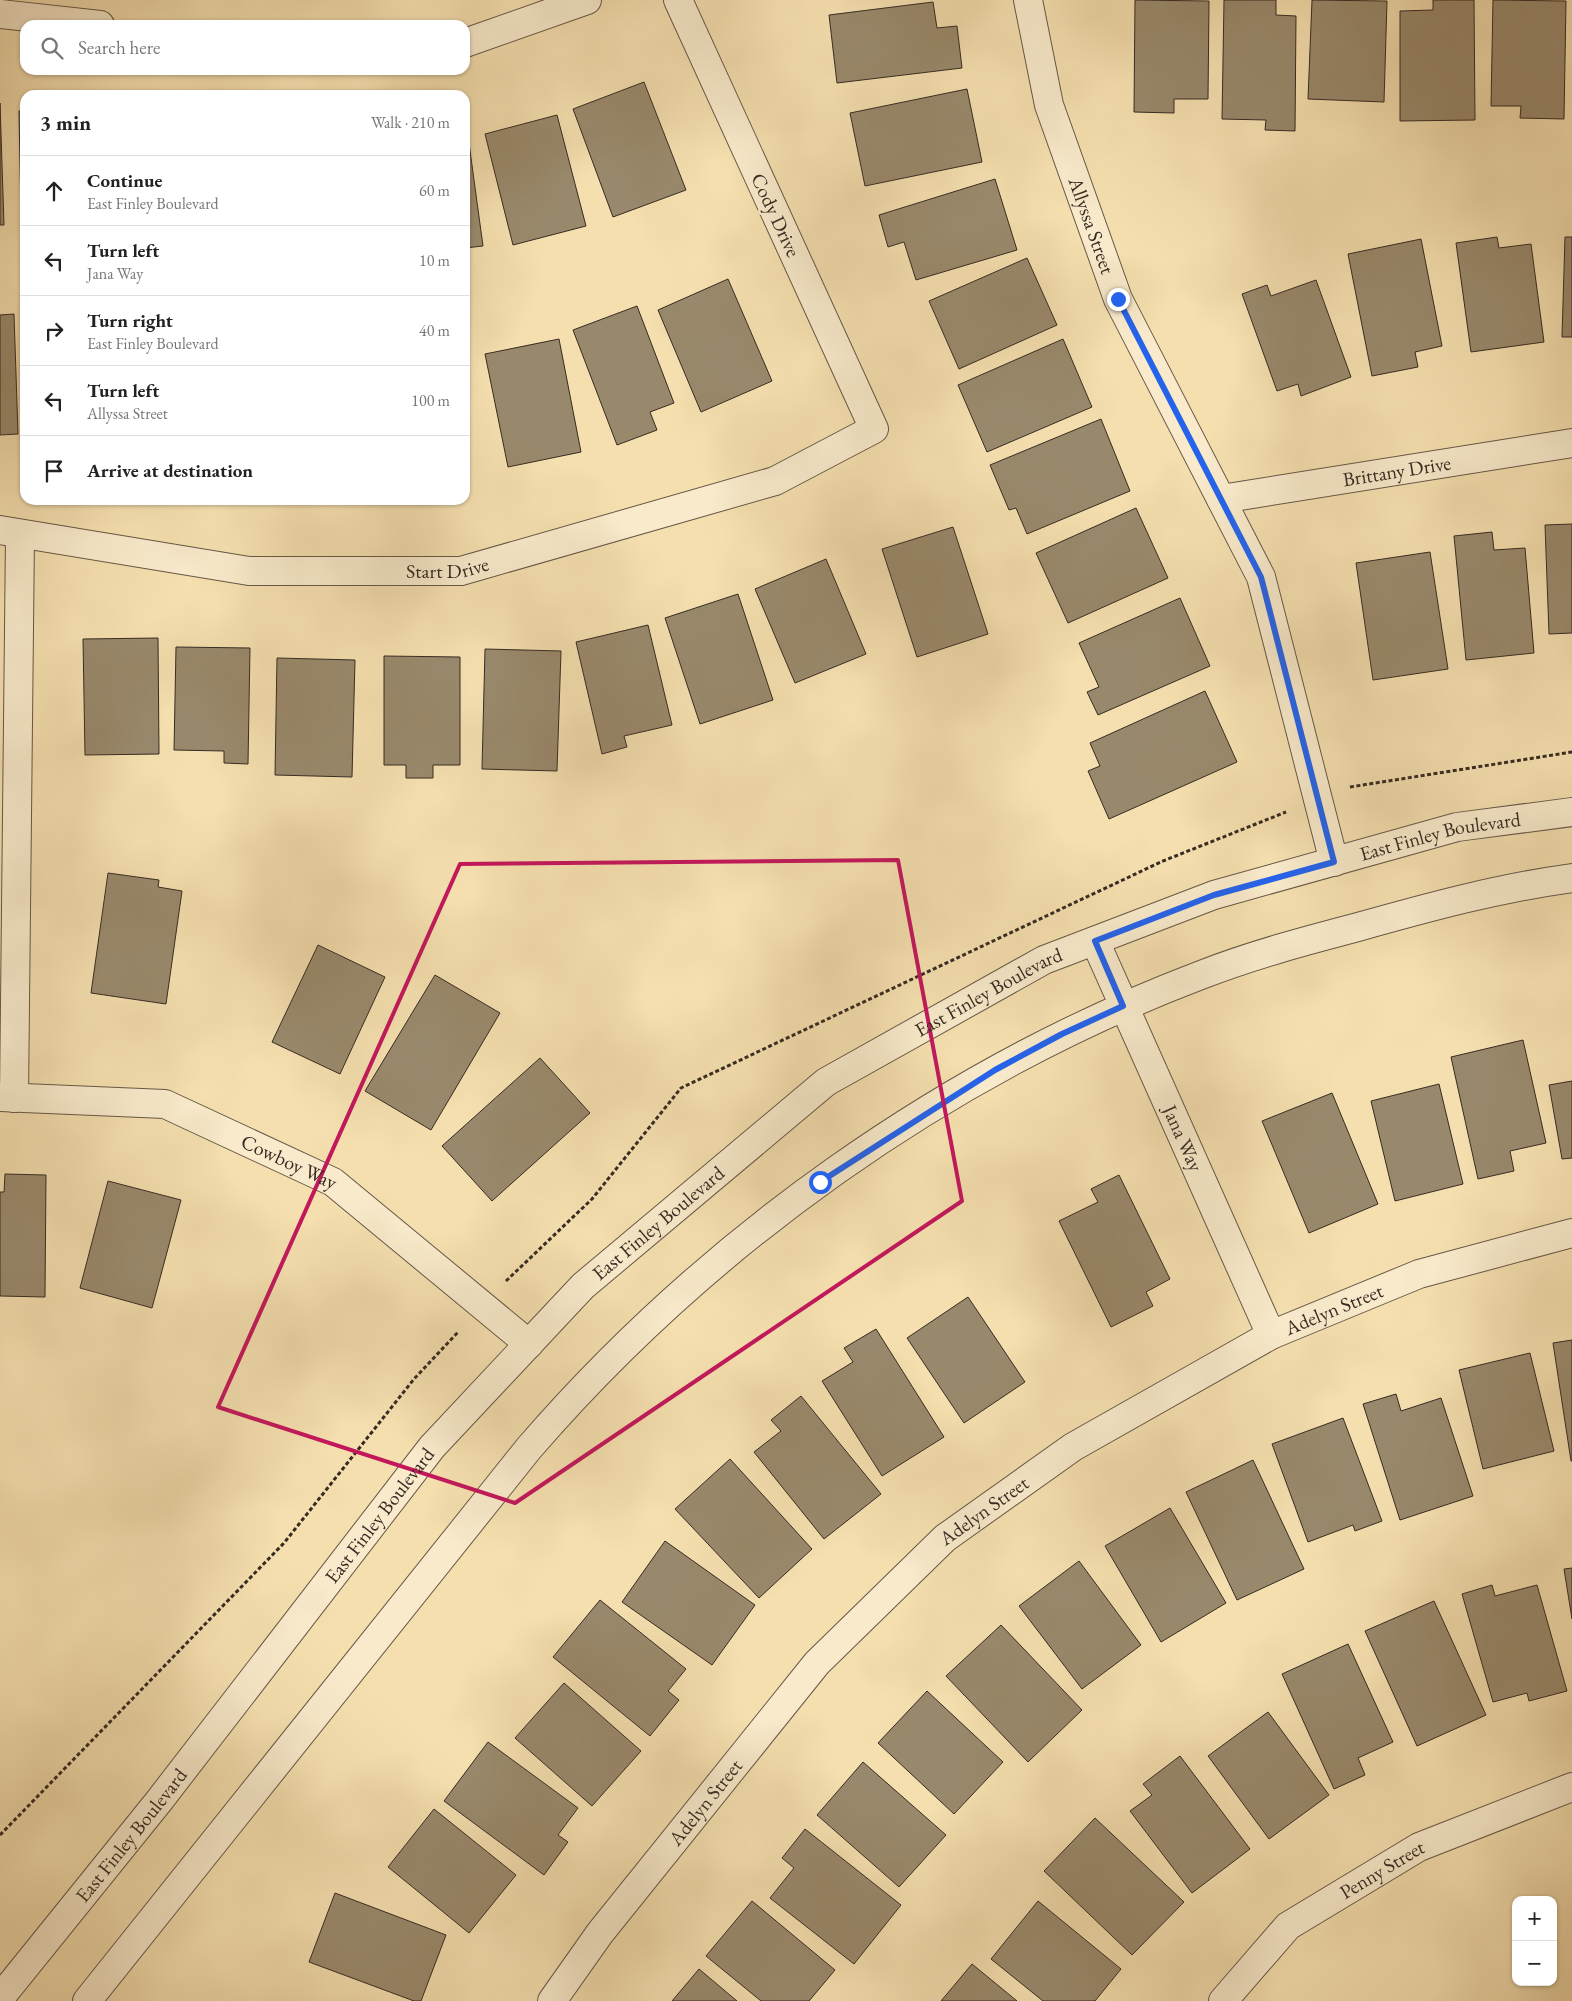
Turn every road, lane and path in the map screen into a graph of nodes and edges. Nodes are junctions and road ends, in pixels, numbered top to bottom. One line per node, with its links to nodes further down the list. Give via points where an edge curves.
1 (587, 0): 6 (street)
2 (678, 0): 7 (street, Cody Drive)
3 (1028, 0): 9 (street, Allyssa Street, via 1049,105 1118,299)
4 (0, 14): 5 (street)
5 (55, 20)
6 (470, 41)
7 (874, 429): 10 (street, Start Drive, via 775,481 461,571 249,571)
8 (1572, 443): 9 (street, Brittany Drive)
9 (1221, 500): 12 (street, Allyssa Street, via 1261,577)
10 (10, 532): 16 (street)
11 (1572, 812): 12 (street, East Finley Boulevard, via 1457,828)
12 (1334, 862): 14 (street, East Finley Boulevard, via 1214,895)
13 (1572, 878): 15 (street, via 1456,899 1352,928 1202,974)
14 (1095, 941): 15 (street, Jana Way); 19 (street, East Finley Boulevard, via 1044,960 826,1082 583,1286)
15 (1123, 1006): 18 (street, Jana Way); 22 (street, via 995,1070 820,1182 687,1287 630,1341 529,1448)
16 (7, 1098): 19 (street, Cowboy Way, via 165,1104 334,1182)
17 (1572, 1233): 18 (street, Adelyn Street, via 1419,1274)
18 (1271, 1335): 23 (street, Adelyn Street, via 1073,1447 945,1538 817,1663 600,1933)
19 (528, 1344): 21 (street, East Finley Boulevard, via 432,1447 159,1801)
20 (1572, 1787): 24 (street, Penny Street, via 1419,1848 1288,1926)
21 (0, 1998)
22 (87, 2001)
23 (552, 2001)
24 (1224, 2001)

